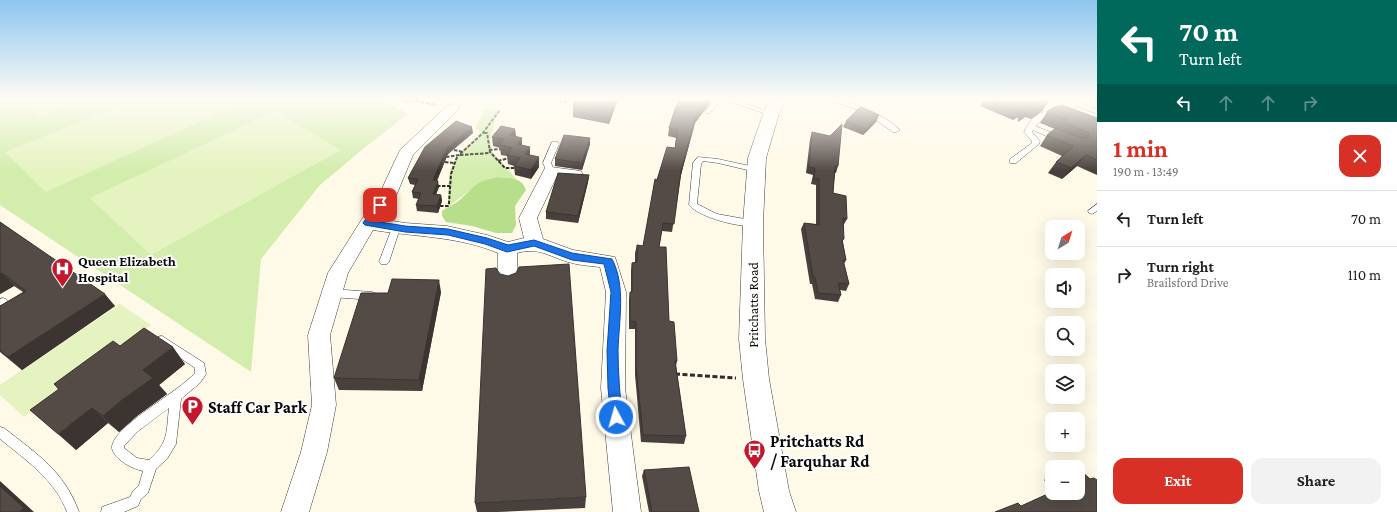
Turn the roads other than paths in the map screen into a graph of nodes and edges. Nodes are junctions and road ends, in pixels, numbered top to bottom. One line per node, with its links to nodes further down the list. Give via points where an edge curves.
1 (437, 123): 13 (street, via 406,153 387,196)
2 (769, 123): 10 (street, Pritchatts Road, via 757,158)
3 (885, 123): 6 (lane)
4 (1033, 123): 5 (lane)
5 (1030, 126): 7 (lane); 9 (lane, via 1028,132 1036,141)
6 (896, 130)
7 (1069, 143)
8 (555, 144): 11 (lane, via 547,163)
9 (1013, 161)
10 (756, 170): 14 (street, Pritchatts Road); 14 (lane, via 701,158 697,162 693,205 710,217)
11 (551, 172): 12 (street); 16 (street, via 528,218)
12 (575, 175)
13 (368, 223): 15 (street); 20 (street, via 338,273)
14 (753, 223): 31 (street, Pritchatts Road, via 752,339 774,492)
15 (396, 228): 17 (street, via 448,232 487,241); 18 (lane)
16 (534, 243): 17 (street); 30 (street, via 572,256 608,262 616,292 613,388)
17 (507, 249): 19 (street)
18 (384, 262)
19 (508, 280)
20 (332, 293): 21 (lane); 29 (street, via 319,335 324,406 314,452)
21 (382, 296)
22 (154, 335): 23 (lane, via 196,362 202,371 198,378)
23 (176, 397): 25 (lane, via 170,444); 25 (lane, via 132,430 118,444 118,450 128,461 140,466)
24 (0, 432): 27 (lane, via 39,463 63,488)
25 (151, 466): 26 (lane, via 144,489 137,495)
26 (131, 507): 28 (lane)
27 (73, 512)
28 (107, 512)
29 (295, 512)
30 (627, 512)
31 (780, 512)

